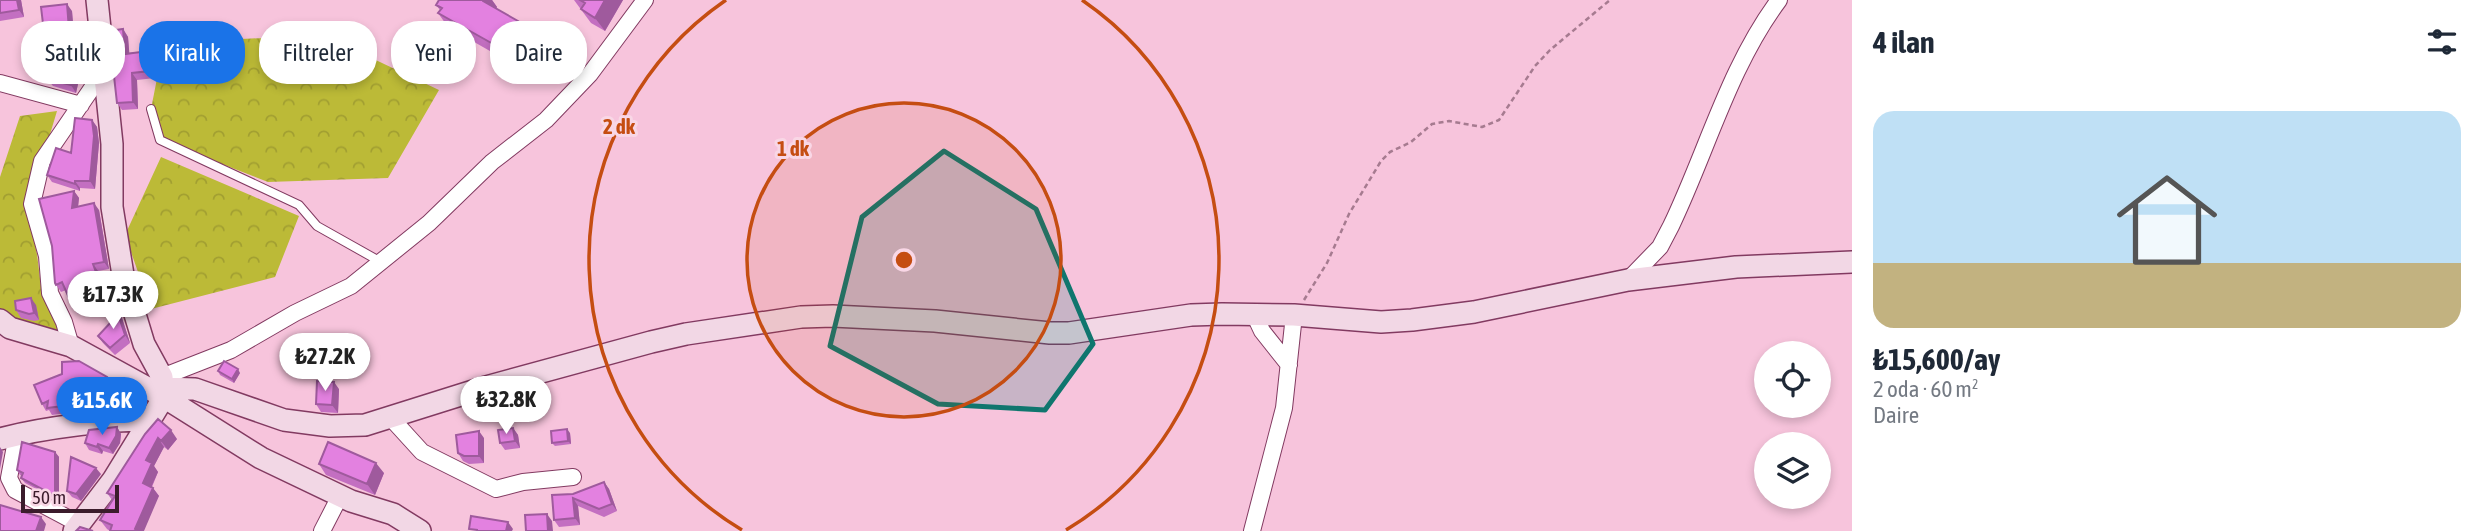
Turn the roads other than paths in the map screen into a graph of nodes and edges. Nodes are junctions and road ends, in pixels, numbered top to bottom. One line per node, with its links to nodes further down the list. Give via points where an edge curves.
1 (97, 0): 4 (street)
2 (645, 0): 10 (street, via 590,74 547,120 492,162)
3 (1779, 0): 12 (street, via 1743,58 1660,247)
4 (99, 21)
5 (0, 83): 8 (street)
6 (95, 84): 8 (street)
7 (104, 84): 18 (street, via 112,208 123,275)
8 (81, 105): 16 (street, via 42,162 33,204 47,256 50,293)
9 (151, 109): 10 (lane, via 160,140 299,205 317,226)
10 (381, 262): 18 (street, via 351,286)
11 (1852, 262): 12 (street, via 1736,267)
12 (1628, 280): 14 (street, via 1443,317 1381,322)
13 (1254, 314): 14 (street); 17 (street); 19 (street, via 1191,315 1069,333 935,321 800,317 652,342)
14 (1294, 315): 17 (street)
15 (3, 325): 16 (street)
16 (71, 346): 18 (street)
17 (1289, 365): 27 (street, via 1284,408)
18 (163, 387): 19 (street, via 195,389 307,424 365,425); 20 (street); 23 (street, via 261,458)
19 (391, 418): 22 (street, via 422,452 496,489)
20 (150, 419): 21 (street, via 79,423); 24 (street, via 113,480)
21 (8, 437): 24 (street, via 9,478 15,490)
22 (573, 477)
23 (340, 496): 25 (street); 26 (street, via 393,514)
24 (76, 528)
25 (322, 531)
26 (419, 531)
27 (1252, 531)

